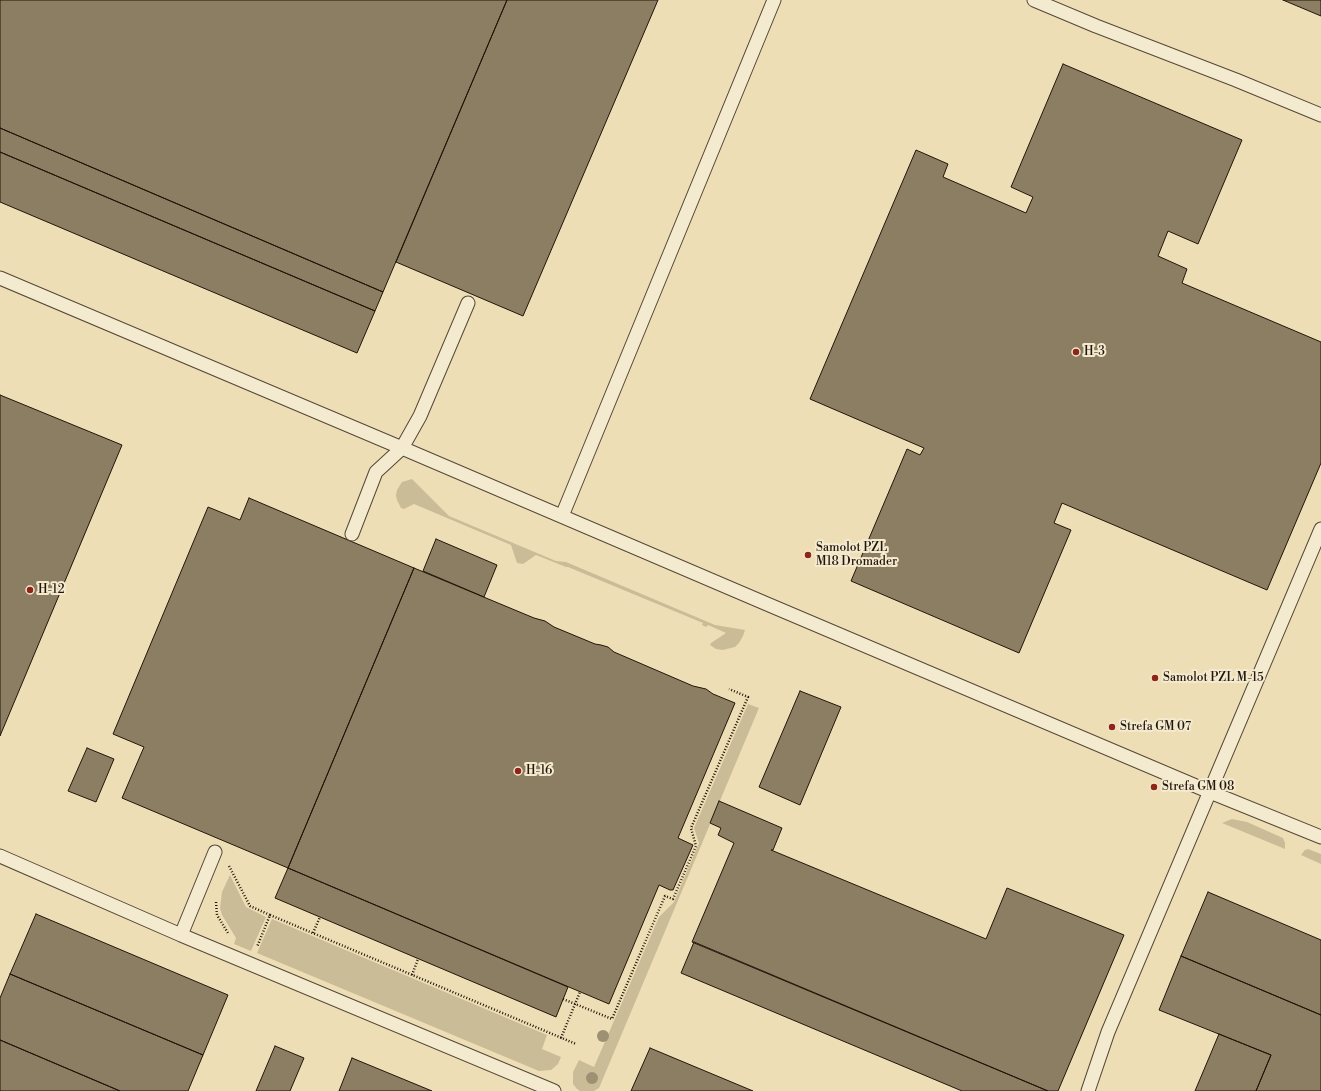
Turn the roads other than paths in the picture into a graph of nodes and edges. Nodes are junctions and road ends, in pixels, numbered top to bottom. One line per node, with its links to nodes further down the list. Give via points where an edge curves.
1 (774, 0): 7 (lane)
2 (1034, 0): 3 (lane)
3 (1321, 115)
4 (0, 278): 6 (lane)
5 (468, 303): 6 (lane, via 420,416)
6 (402, 448): 7 (lane); 9 (lane, via 376,472)
7 (562, 516): 10 (lane)
8 (1321, 528): 10 (lane)
9 (352, 534)
10 (1210, 792): 11 (lane); 16 (lane, via 1108,1032)
11 (1321, 837)
12 (215, 852): 14 (lane)
13 (0, 856): 14 (lane)
14 (181, 935): 15 (lane)
15 (554, 1091)
16 (1088, 1091)

